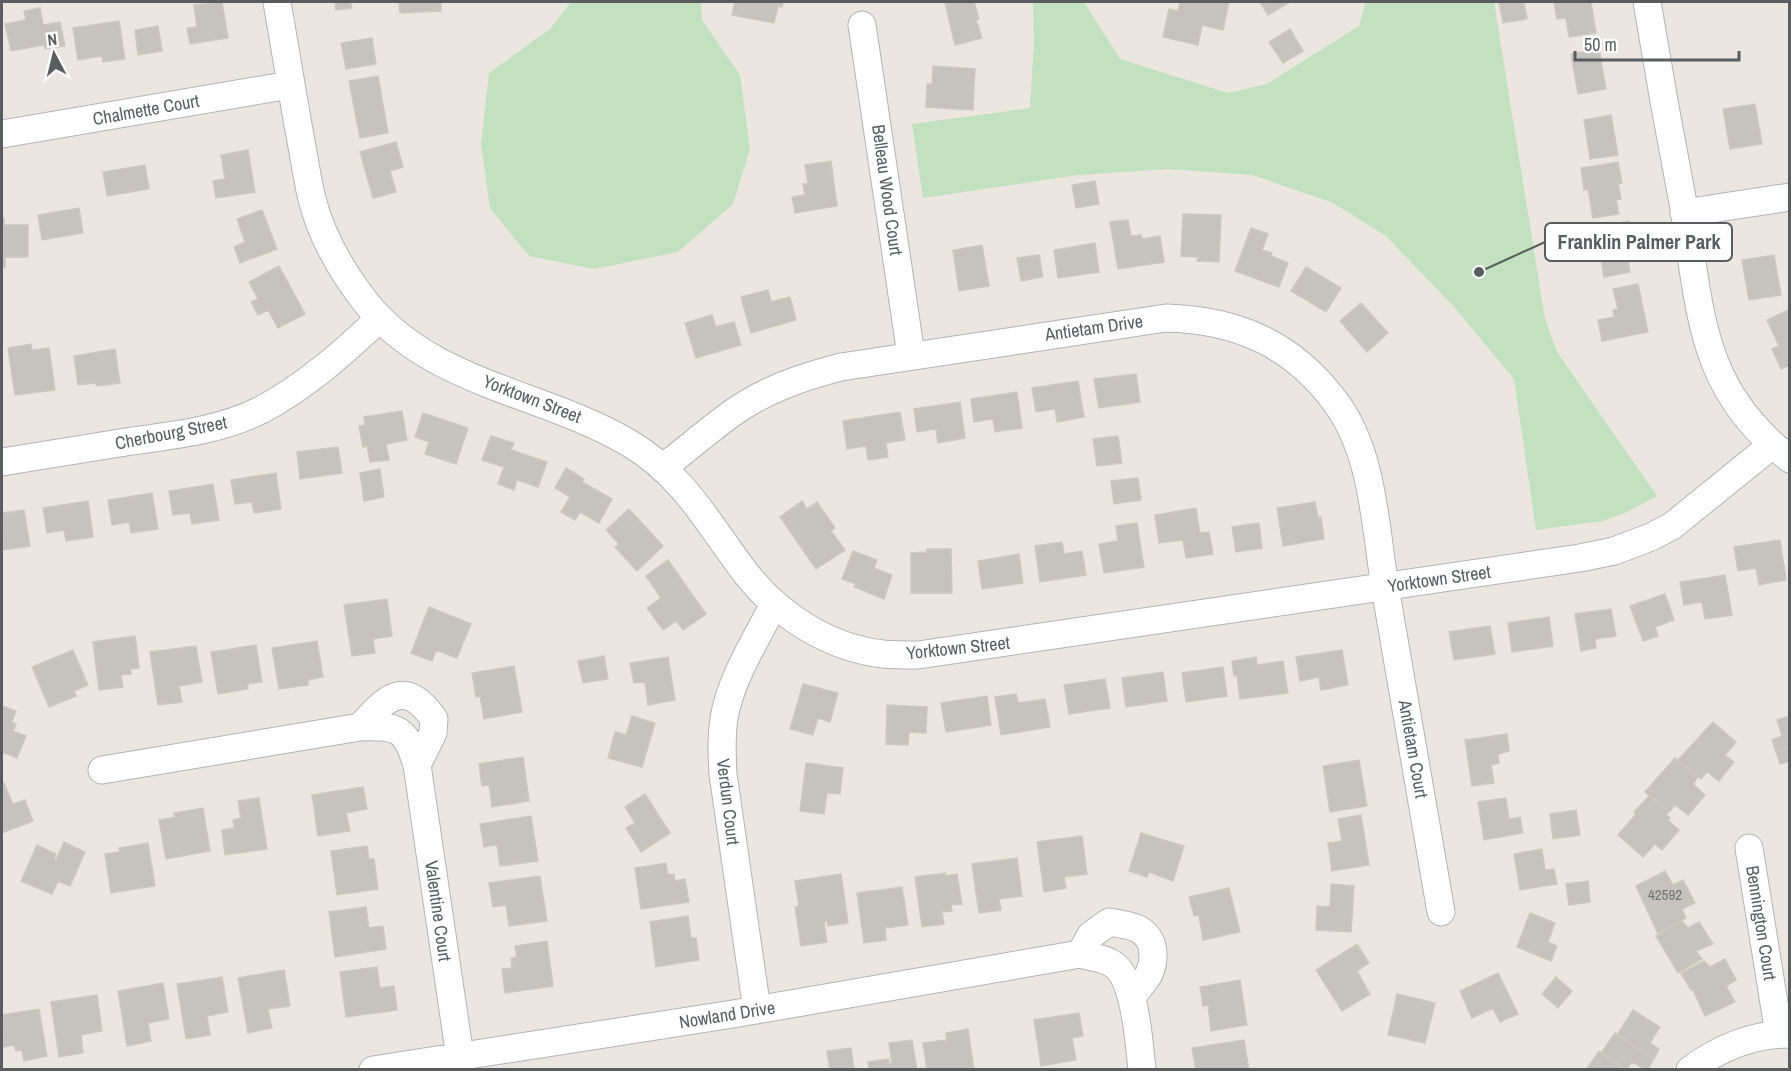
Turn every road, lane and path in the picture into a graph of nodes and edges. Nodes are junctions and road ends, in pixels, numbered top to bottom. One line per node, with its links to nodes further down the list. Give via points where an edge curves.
1 (277, 2): 4 (street, Yorktown Street)
2 (1647, 2): 7 (street)
3 (862, 25): 9 (street, Belleau Wood Court)
4 (290, 85): 5 (street, Chalmette Court); 8 (street, Yorktown Street, via 320,224 342,269)
5 (2, 134)
6 (1790, 197): 7 (street)
7 (1684, 213): 10 (street, via 1700,317 1712,356 1737,406)
8 (380, 318): 11 (street, Cherbourg Street, via 298,388 259,411 220,426); 12 (street, Yorktown Street, via 433,359 594,423 632,444)
9 (911, 355): 12 (street, Antietam Drive, via 841,367 780,387 732,413); 13 (street, Antietam Drive, via 1166,318 1216,322 1263,339 1312,374 1351,427 1367,475)
10 (1781, 452): 13 (street, Yorktown Street, via 1672,526 1642,541 1580,558)
11 (2, 462)
12 (663, 468): 14 (street, Yorktown Street, via 690,495 749,577)
13 (1385, 587): 14 (street, Yorktown Street, via 918,656 882,654 842,644 809,629); 19 (street, Antietam Court)
14 (774, 604): 22 (street, Verdun Court, via 732,692 721,741)
15 (360, 727): 16 (street, Valentine Court, via 386,726 400,732 409,742); 16 (street, via 393,696 409,696 425,705 434,718 432,733); 17 (street, Valentine Court)
16 (417, 765): 24 (street, Valentine Court)
17 (102, 770)
18 (1749, 848): 23 (street, Bennington Court)
19 (1441, 912)
20 (1080, 954): 21 (street, Nowland Drive, via 1113,963); 21 (street, via 1091,935 1109,922 1140,929 1149,937 1154,954 1150,972); 22 (street, Nowland Drive)
21 (1132, 997): 26 (street, Nowland Drive)
22 (757, 1010): 24 (street, Nowland Drive)
23 (1784, 1034): 27 (street, via 1749,1039 1719,1051)
24 (460, 1057): 25 (street, Nowland Drive)
25 (373, 1070)
26 (1142, 1070)
27 (1690, 1070)

